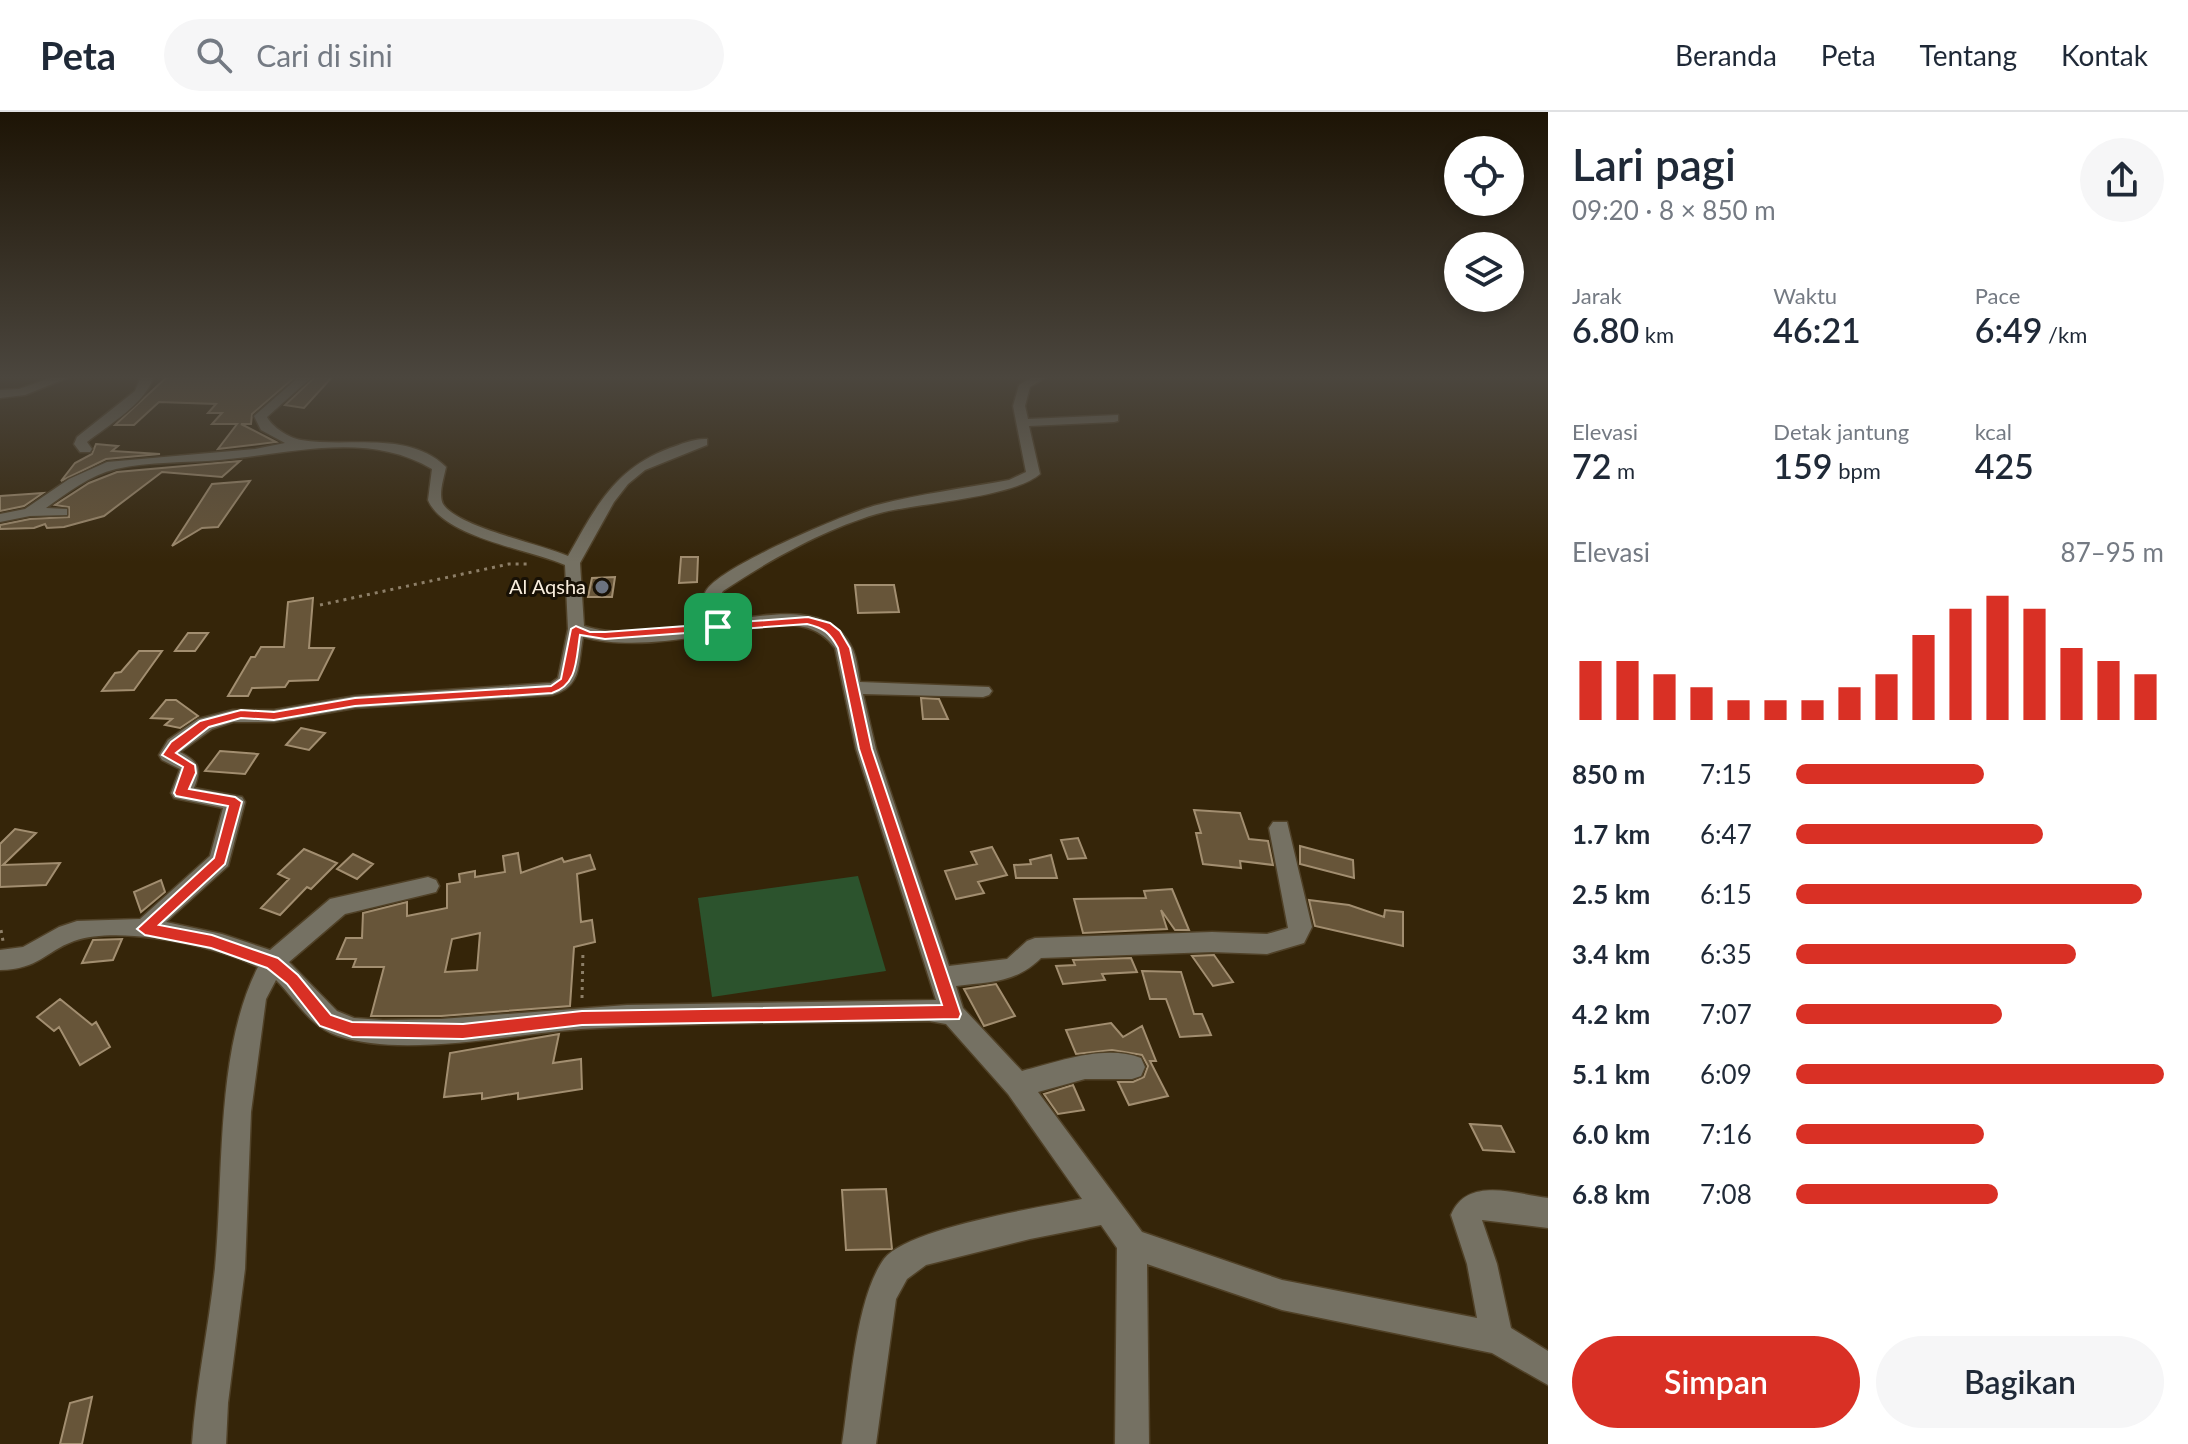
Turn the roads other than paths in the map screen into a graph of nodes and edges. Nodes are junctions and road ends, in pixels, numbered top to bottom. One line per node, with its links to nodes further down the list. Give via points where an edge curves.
1 (84, 438): 6 (street, via 80,444)
2 (286, 438): 5 (street)
3 (1026, 438): 11 (street, via 1033,474 1026,479 879,509 729,577 712,596)
4 (702, 442): 10 (street, via 631,473)
5 (297, 444): 7 (street, via 255,453 112,465 74,482); 10 (street, via 380,448 429,460 439,467 434,496 442,510 486,534 552,552)
6 (85, 449)
7 (30, 512): 8 (street); 9 (street)
8 (62, 512)
9 (0, 518)
10 (572, 563): 12 (street)
11 (718, 627): 12 (street, via 605,636); 13 (street, via 793,620 827,626 844,648)
12 (576, 629): 17 (street, via 567,679 552,689 355,702 274,716 241,714 205,724 169,755 189,765 181,793 235,802 220,860)
13 (852, 688): 14 (street); 20 (street, via 866,749)
14 (983, 691)
15 (1280, 828): 20 (street, via 1300,927 1296,936 1267,944 1035,948 1007,969)
16 (428, 886): 19 (street, via 338,906)
17 (145, 929): 18 (street, via 76,931 38,955); 19 (street, via 212,941)
18 (0, 960)
19 (272, 963): 21 (street, via 326,1020 352,1029 463,1032 582,1018 929,1010); 29 (street, via 254,999 237,1112 230,1269)
20 (942, 977): 21 (street)
21 (953, 1014): 23 (street)
22 (1132, 1067): 23 (street, via 1085,1067)
23 (1017, 1085): 24 (street)
24 (1108, 1209): 26 (street); 30 (street, via 919,1252 896,1268 881,1296)
25 (1548, 1213): 27 (street, via 1485,1205 1473,1206 1466,1215)
26 (1132, 1244): 27 (street, via 1282,1295); 31 (street)
27 (1497, 1338): 28 (street)
28 (1548, 1369)
29 (209, 1444)
30 (859, 1444)
31 (1132, 1444)

